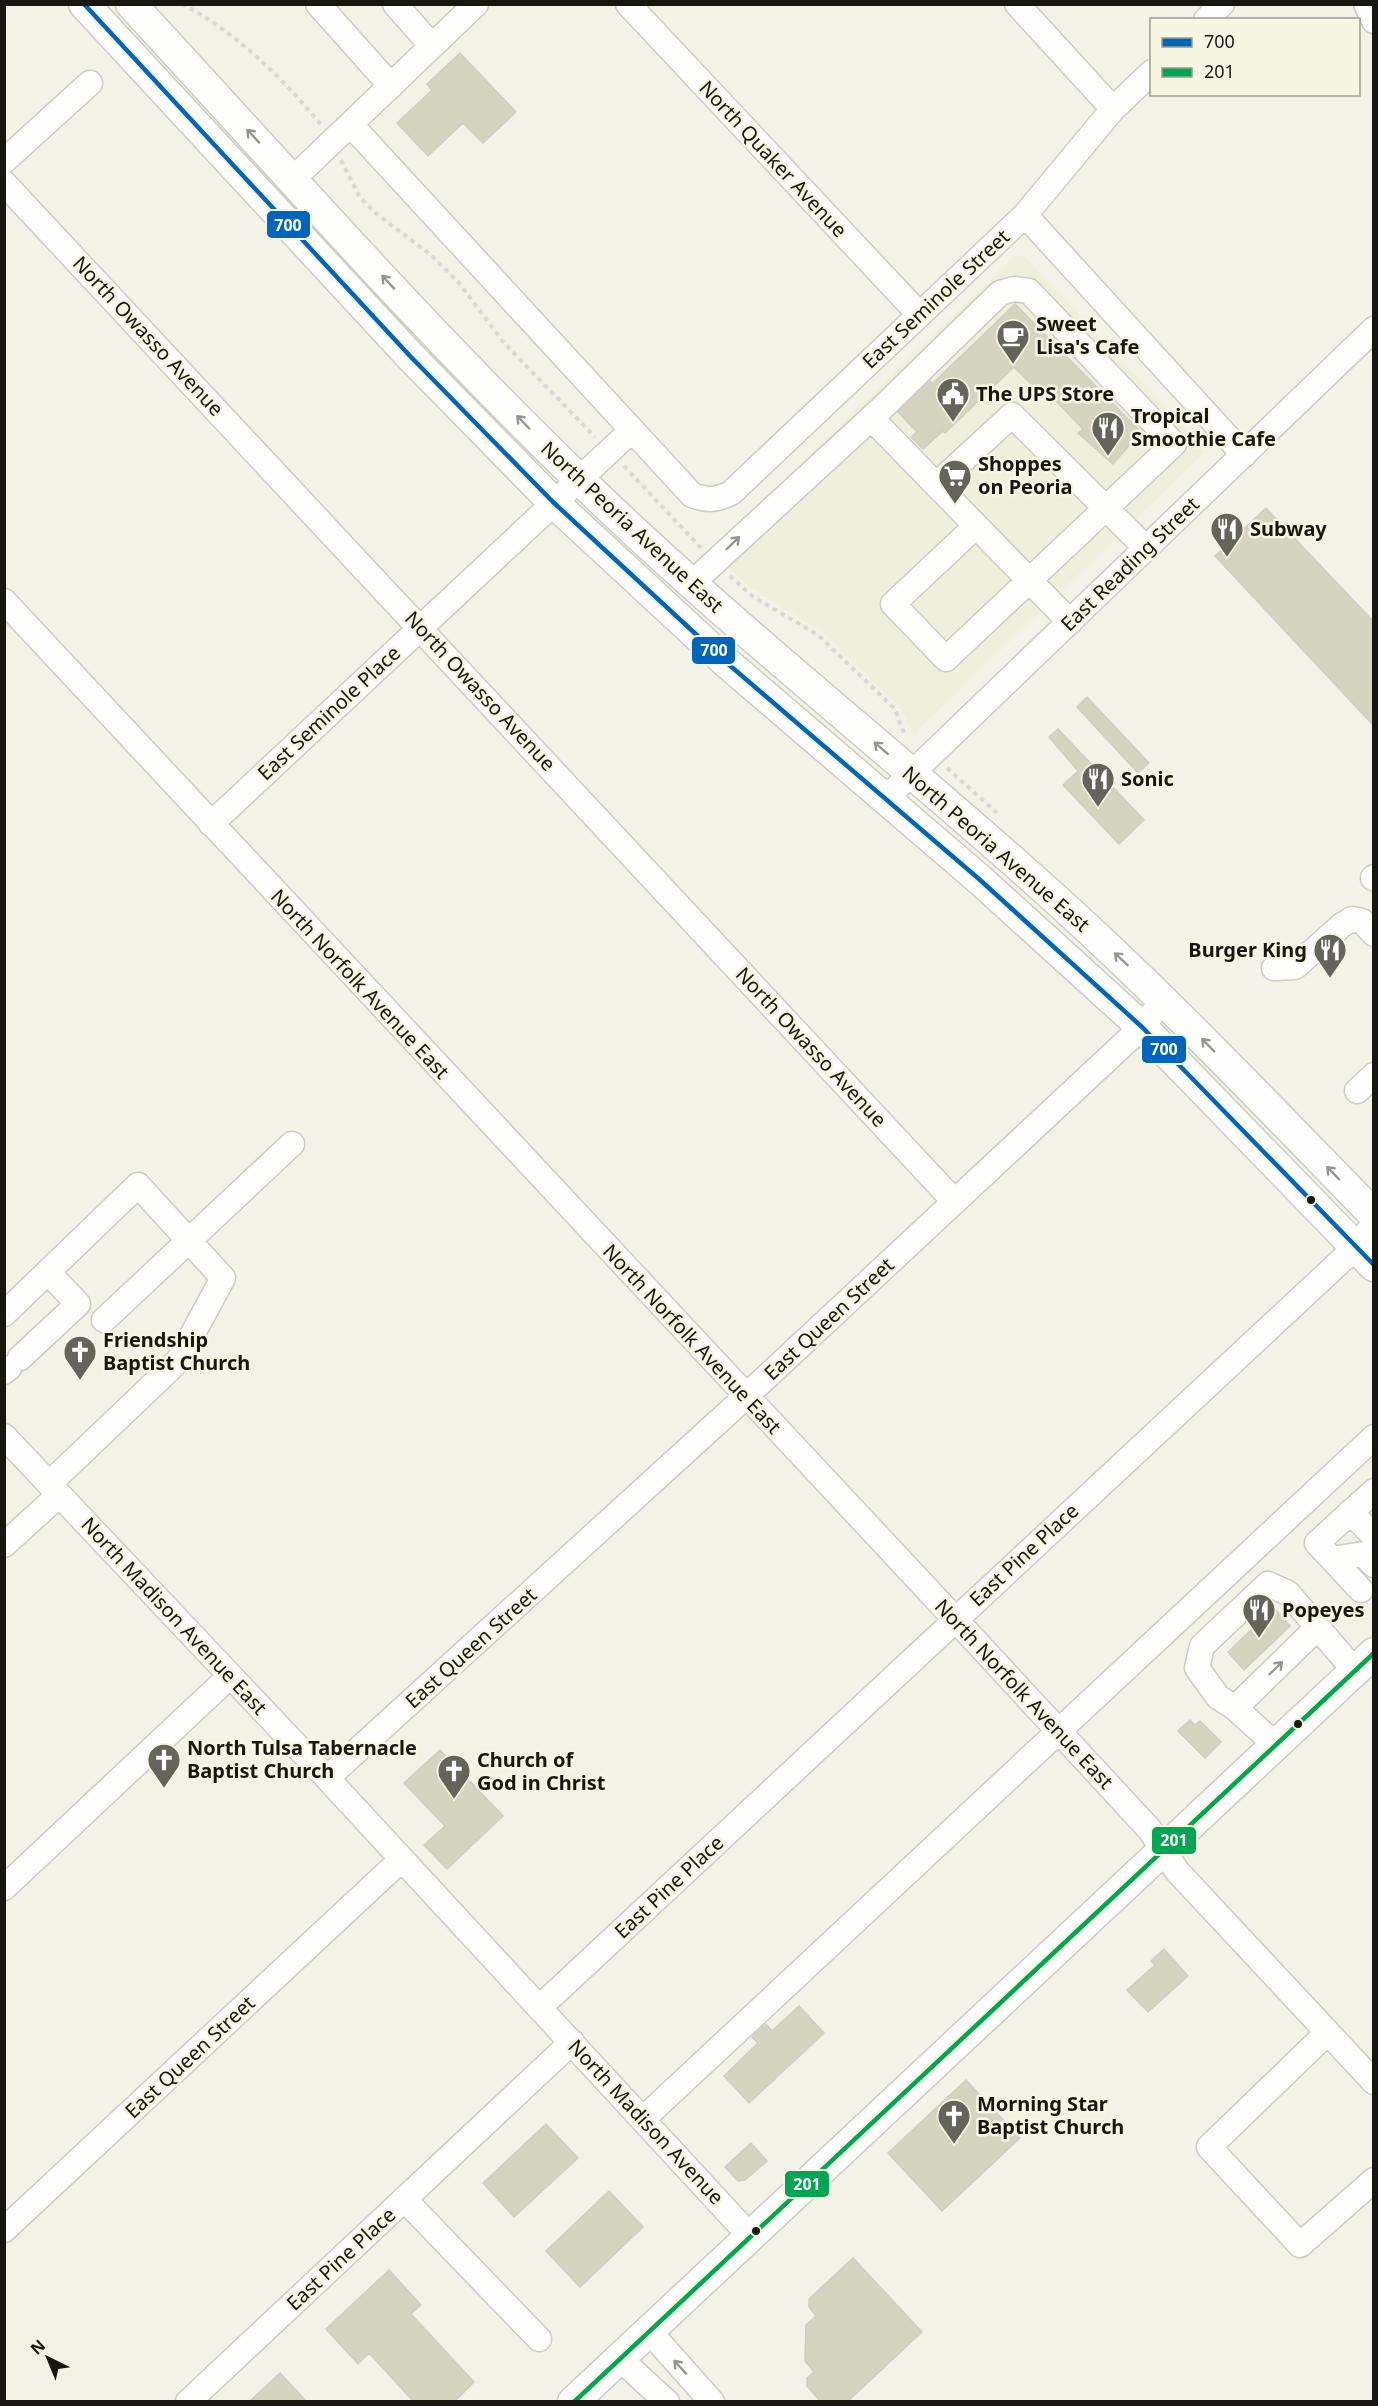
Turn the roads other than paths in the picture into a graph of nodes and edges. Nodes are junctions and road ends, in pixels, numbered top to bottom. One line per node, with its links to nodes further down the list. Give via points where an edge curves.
1 (84, 4): 31 (main road, North Peoria Avenue East, via 410,356)
2 (130, 4): 19 (main road, North Peoria Avenue East, one-way to 2)
3 (318, 4): 15 (street)
4 (395, 4): 12 (street)
5 (476, 4): 12 (street)
6 (628, 4): 22 (street, North Quaker Avenue)
7 (1017, 4): 16 (street)
8 (1221, 4): 10 (street)
9 (1365, 4): 11 (street)
10 (1208, 18)
11 (1374, 21)
12 (432, 46): 15 (street)
13 (1150, 74): 16 (street, East Seminole Street)
14 (90, 83): 18 (street)
15 (391, 86): 17 (street)
16 (1113, 110): 21 (street, East Seminole Street)
17 (351, 125): 19 (street); 25 (street)
18 (4, 161)
19 (293, 179): 28 (main road, North Peoria Avenue East, one-way to 19)
20 (4, 183): 39 (street, North Owasso Avenue)
21 (1025, 215): 22 (street, East Seminole Street); 26 (street)
22 (919, 314): 27 (street, East Seminole Street)
23 (1374, 329): 26 (street, East Reading Street)
24 (871, 418): 29 (street); 30 (street); 32 (street, via 1000,293 1014,289 1029,291 1174,444)
25 (632, 430): 27 (street, East Seminole Street, via 692,495 702,500 717,500 731,493); 28 (street, East Seminole Place)
26 (1244, 455): 34 (street, East Reading Street)
27 (763, 463): 30 (street)
28 (579, 479): 31 (street, East Seminole Place); 36 (main road, North Peoria Avenue East)
29 (936, 485): 32 (street, via 1012,415); 33 (street)
30 (789, 490): 36 (street, one-way to 30)
31 (554, 502): 39 (street, East Seminole Place); 41 (main road, North Peoria Avenue East, via 727,663)
32 (1106, 508): 34 (street); 35 (street)
33 (976, 526): 35 (street); 35 (street, via 893,604 946,659)
34 (1146, 548): 38 (street, East Reading Street)
35 (1030, 580): 38 (street)
36 (691, 584): 40 (main road, North Peoria Avenue East, one-way to 36)
37 (4, 601): 42 (street, North Norfolk Avenue East)
38 (1070, 622): 40 (street, East Reading Street)
39 (421, 627): 42 (street, East Seminole Place); 48 (street, North Owasso Avenue)
40 (920, 765): 41 (street, East Reading Street); 45 (main road, North Peoria Avenue East, one-way to 40, via 1031,877)
41 (886, 798): 46 (main road, North Peoria Avenue East)
42 (211, 824): 57 (street, North Norfolk Avenue East)
43 (1374, 933): 44 (street, via 1362,921 1352,919 1295,967)
44 (1274, 968)
45 (1164, 999): 46 (street, East Queen Street); 49 (main road, North Peoria Avenue East, one-way to 45)
46 (1142, 1027): 48 (street, East Queen Street); 52 (main road, North Peoria Avenue East)
47 (292, 1144): 51 (street)
48 (954, 1201): 57 (street, East Queen Street)
49 (1374, 1215)
50 (1374, 1224): 52 (street, East Pine Place)
51 (189, 1241): 53 (street, via 138,1185); 55 (street); 60 (street, via 223,1278 178,1361)
52 (1365, 1257): 68 (street, East Pine Place)
53 (48, 1272): 54 (street); 56 (street, via 78,1304)
54 (4, 1314)
55 (104, 1320)
56 (11, 1366)
57 (746, 1397): 68 (street, North Norfolk Avenue East); 75 (street, East Queen Street)
58 (4, 1436): 60 (street, North Madison Avenue East)
59 (1374, 1437): 73 (street)
60 (54, 1489): 64 (street); 71 (street, North Madison Avenue East)
61 (1374, 1491): 62 (street)
62 (1350, 1512): 63 (street); 65 (street, via 1317,1543)
63 (1374, 1536)
64 (4, 1545)
65 (1332, 1560): 66 (street, via 1363,1554); 67 (street)
66 (1374, 1565)
67 (1361, 1590)
68 (955, 1619): 73 (street, North Norfolk Avenue East); 79 (street, East Pine Place)
69 (1317, 1628): 70 (street); 72 (street, one-way to 69); 72 (street, via 1288,1593 1268,1584 1240,1608 1202,1646 1197,1668 1218,1697)
70 (1367, 1664): 74 (main road)
71 (230, 1676): 75 (street, North Madison Avenue East); 78 (street)
72 (1235, 1708): 74 (street)
73 (1059, 1731): 76 (street, North Norfolk Avenue East, via 1150,1830); 83 (street)
74 (1276, 1745): 76 (main road)
75 (327, 1778): 77 (street, North Madison Avenue East)
76 (1164, 1851): 80 (street, North Norfolk Avenue East, via 1177,1871); 87 (main road)
77 (402, 1859): 79 (street, North Madison Avenue East); 86 (street, East Queen Street)
78 (4, 1888)
79 (540, 2007): 81 (street, North Madison Avenue)
80 (1328, 2032): 82 (street, North Norfolk Avenue East); 84 (street, via 1209,2147 1300,2245)
81 (572, 2042): 83 (street, North Madison Avenue); 85 (street, East Pine Place)
82 (1374, 2082)
83 (643, 2119): 87 (street, North Madison Avenue)
84 (1374, 2180)
85 (404, 2199): 89 (street); 91 (street, East Pine Place)
86 (4, 2230)
87 (752, 2237): 88 (main road)
88 (649, 2331): 90 (main road); 94 (street, one-way to 88)
89 (539, 2339)
90 (619, 2358): 92 (main road); 93 (street)
91 (188, 2402)
92 (573, 2402)
93 (667, 2402)
94 (712, 2402)

